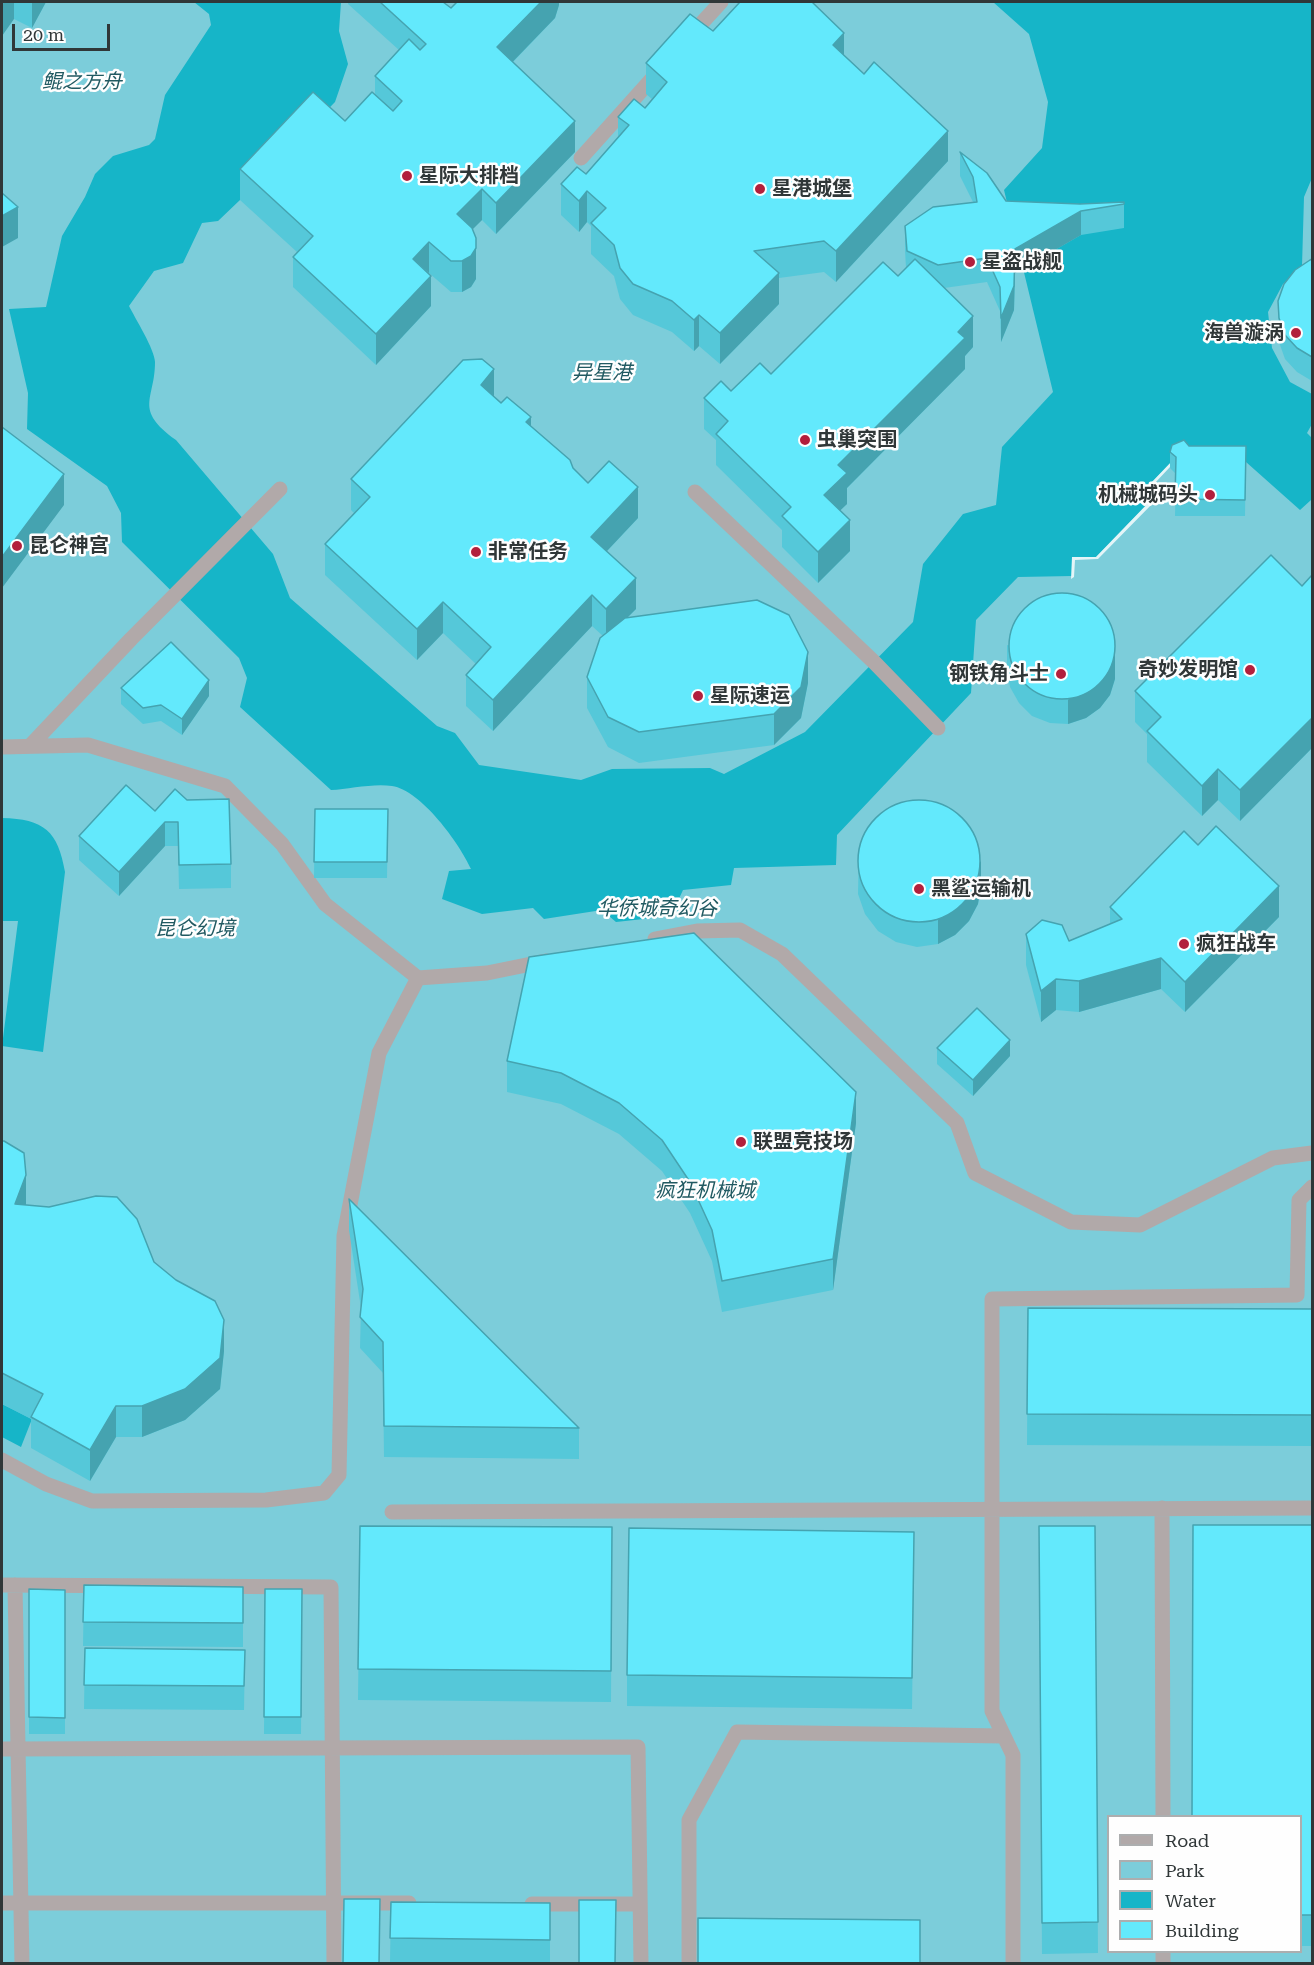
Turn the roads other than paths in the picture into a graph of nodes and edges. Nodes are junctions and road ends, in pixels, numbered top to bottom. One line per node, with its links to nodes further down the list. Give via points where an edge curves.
1 (721, 2): 2 (street)
2 (682, 45)
3 (666, 62): 4 (street)
4 (580, 158)
5 (280, 489): 8 (street)
6 (695, 492): 7 (street)
7 (938, 728)
8 (30, 746): 9 (street); 12 (street, via 88,745 225,786 282,844 325,904)
9 (2, 747)
10 (639, 943): 13 (street, via 697,931 740,930 782,954 957,1123 975,1173 1071,1222 1140,1225 1273,1158)
11 (557, 959): 12 (street, via 487,973)
12 (418, 978): 15 (street, via 379,1053 344,1236 339,1475 324,1493 266,1500 92,1501 46,1484)
13 (1312, 1153)
14 (1312, 1187): 16 (street, via 1299,1200 1297,1295 992,1299)
15 (2, 1460)
16 (992, 1508): 17 (street); 19 (street); 21 (street, via 992,1711)
17 (1162, 1508): 18 (street); 24 (street)
18 (1312, 1508)
19 (392, 1512)
20 (8, 1585): 22 (street, via 331,1587); 23 (street)
21 (1004, 1736): 34 (street, via 737,1732 689,1820); 35 (street, via 1013,1755)
22 (333, 1748): 23 (street); 27 (street); 30 (street, via 638,1747)
23 (9, 1749): 26 (street)
24 (1163, 1815)
25 (2, 1903): 26 (street)
26 (22, 1903): 27 (street); 31 (street)
27 (334, 1903): 28 (street); 32 (street)
28 (428, 1904)
29 (511, 1904): 30 (street)
30 (640, 1904): 33 (street)
31 (22, 1964)
32 (334, 1964)
33 (641, 1964)
34 (688, 1964)
35 (1013, 1964)

